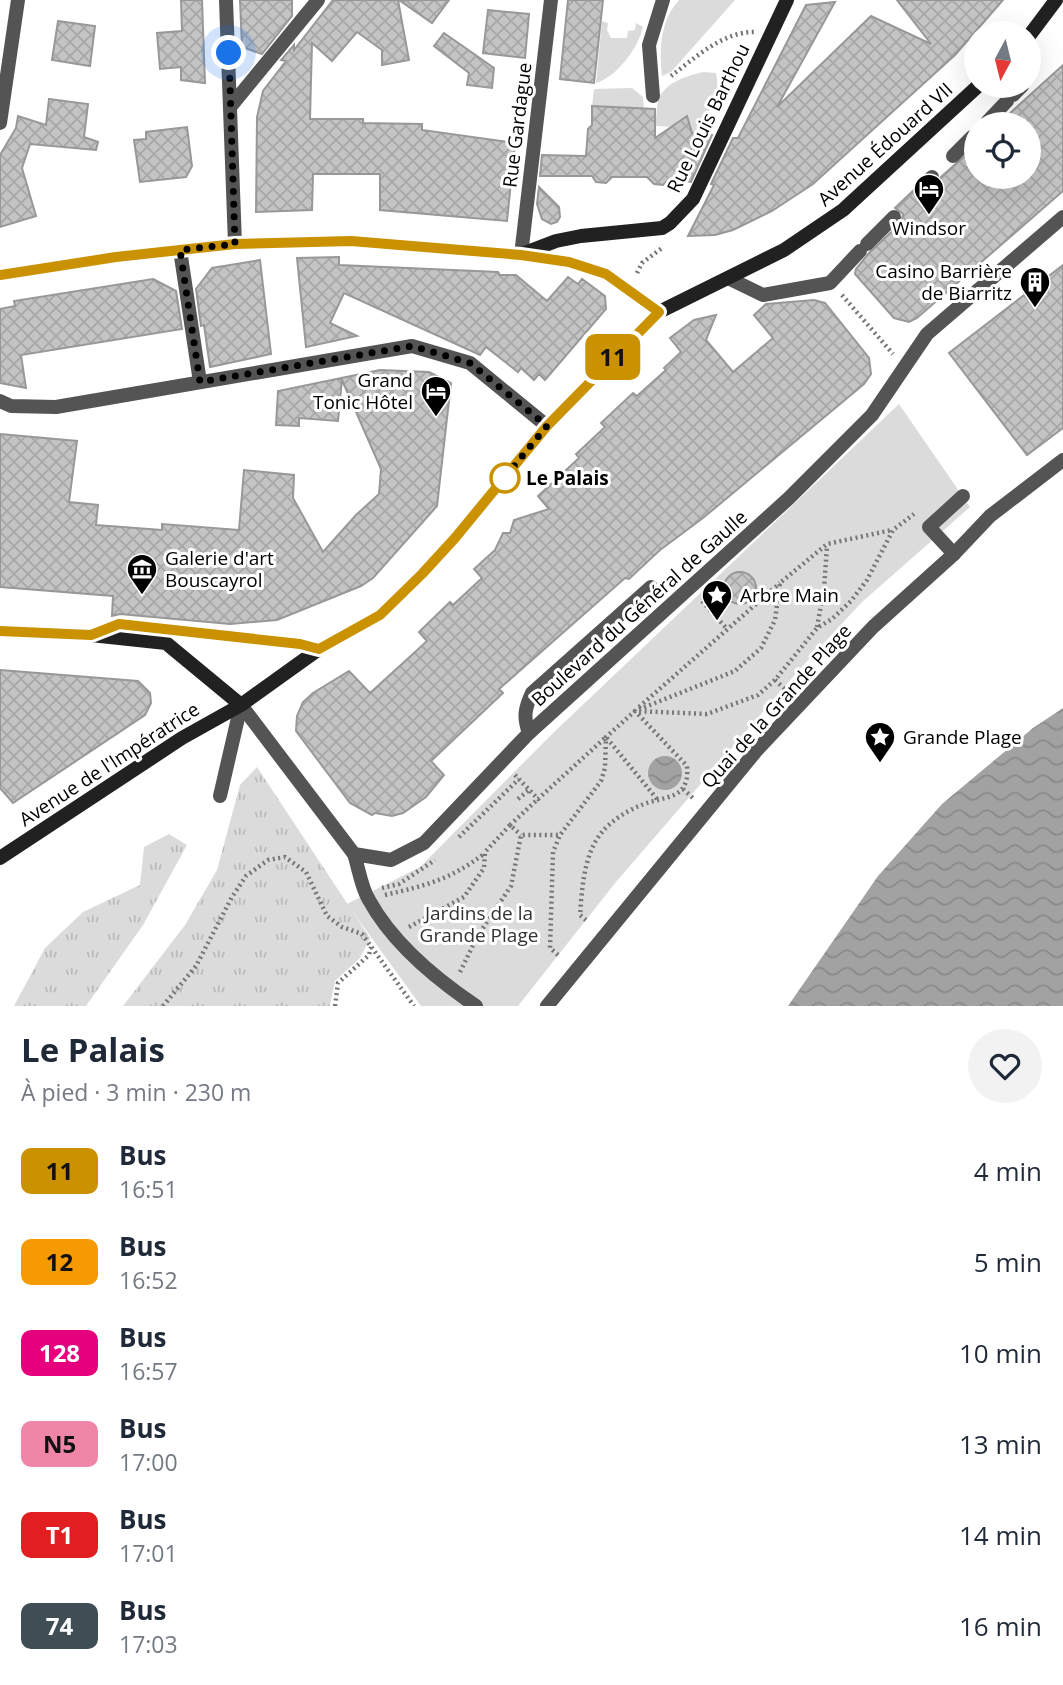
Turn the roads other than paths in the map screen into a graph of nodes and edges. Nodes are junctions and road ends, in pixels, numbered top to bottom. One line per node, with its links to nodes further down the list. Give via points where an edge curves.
1 (18, 0): 14 (street)
2 (226, 0): 12 (street)
3 (318, 0): 12 (street)
4 (551, 0): 21 (street, Rue Gardague)
5 (663, 0): 9 (street, via 649,45)
6 (788, 0): 21 (main road, Rue Louis Barthou, via 693,199 670,223 662,228 556,241)
7 (1056, 0): 8 (main road)
8 (1040, 21)
9 (653, 96)
10 (965, 98): 23 (main road, Avenue Édouard VII, via 843,210 785,250)
11 (1010, 98): 13 (street)
12 (231, 106): 19 (street)
13 (997, 112)
14 (0, 123)
15 (964, 145): 16 (street)
16 (953, 156)
17 (894, 217): 23 (street, via 830,283 763,295)
18 (1063, 217): 36 (street, Boulevard du Général de Gaulle, via 927,334 872,415 788,499)
19 (235, 244): 20 (main road); 21 (main road, via 351,241)
20 (180, 250): 22 (main road); 25 (street)
21 (521, 255): 24 (main road, via 569,262 606,274)
22 (0, 275)
23 (728, 278): 24 (main road, Avenue Édouard VII)
24 (659, 312): 27 (main road, Avenue Édouard VII)
25 (200, 382): 26 (street, via 56,407 11,406); 27 (street, via 412,346 470,363)
26 (0, 401)
27 (547, 426): 34 (main road, Avenue Édouard VII, via 422,574 380,615)
28 (1063, 460): 30 (street, Quai de la Grande Plage, via 990,516)
29 (962, 496): 30 (street, via 929,527)
30 (954, 554): 41 (street, Quai de la Grande Plage, via 873,627 756,751)
31 (650, 587): 36 (street, via 532,693 524,720)
32 (0, 631): 33 (main road)
33 (91, 635): 34 (street, via 119,624); 35 (main road, via 166,643)
34 (319, 649): 35 (main road, Avenue Édouard VII)
35 (241, 705): 37 (street); 38 (street); 39 (main road, Avenue de l'Impératrice, via 182,738)
36 (529, 733): 38 (street, Boulevard du Général de Gaulle, via 424,844 391,860)
37 (220, 796)
38 (354, 854): 40 (street, via 368,899 393,935)
39 (0, 858)
40 (476, 1006)
41 (547, 1006)

